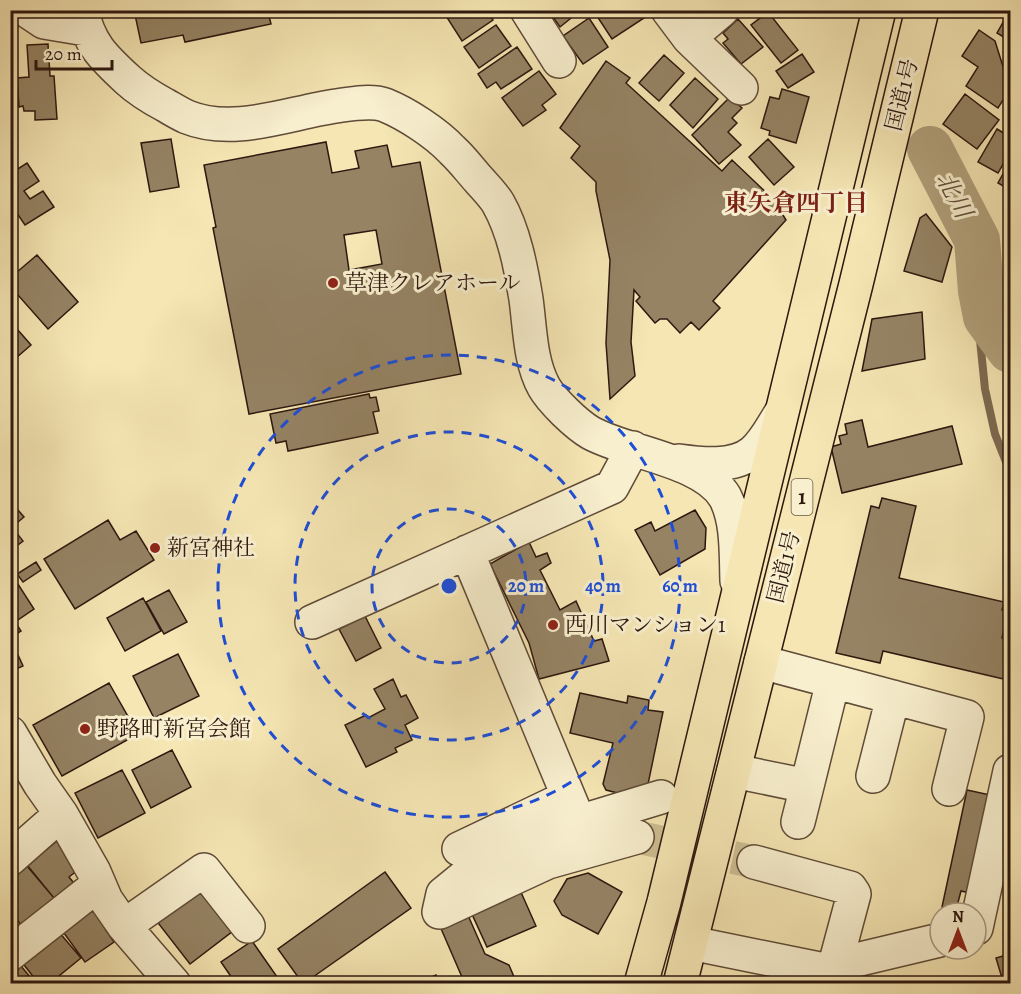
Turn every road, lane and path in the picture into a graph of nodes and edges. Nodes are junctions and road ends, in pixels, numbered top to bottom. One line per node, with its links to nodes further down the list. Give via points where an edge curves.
1 (26, 10): 7 (street, via 44,22)
2 (527, 10): 9 (street)
3 (668, 10): 8 (street)
4 (722, 10): 8 (street)
5 (879, 10): 11 (highway, 国道1号 / 1)
6 (922, 10): 16 (highway, 国道1号 / 1)
7 (84, 20): 12 (street, via 99,52 133,84 188,117 212,123 245,123 317,109 383,104 452,149 497,201 506,219 525,297 536,366 545,388 591,432)
8 (689, 38): 10 (street)
9 (559, 61)
10 (741, 88)
11 (783, 411): 12 (street, via 753,453 736,460 704,465); 14 (highway, 国道1号 / 1)
12 (647, 453): 13 (street, via 612,486); 14 (street, via 714,484 725,498 736,551)
13 (467, 552): 15 (street); 26 (street)
14 (737, 601): 42 (highway, 国道1号 / 1, via 667,891)
15 (312, 622)
16 (761, 662): 17 (street); 20 (highway, 国道1号 / 1)
17 (833, 681): 18 (street); 23 (street)
18 (893, 697): 22 (street); 24 (street, via 967,717)
19 (10, 733): 27 (street)
20 (734, 771): 23 (street); 38 (highway, 国道1号 / 1)
21 (1011, 771): 34 (street)
22 (873, 776)
23 (807, 786): 28 (street)
24 (949, 789)
25 (661, 797): 26 (street)
26 (573, 810): 29 (street, via 549,831 507,848 471,872 443,894 439,912 548,862); 30 (street)
27 (62, 814): 31 (street); 33 (street)
28 (798, 822)
29 (637, 837)
30 (459, 849)
31 (10, 860)
32 (754, 862): 40 (street, via 850,888 854,894)
33 (99, 884): 35 (street); 39 (street)
34 (982, 901)
35 (124, 926): 36 (street, via 204,870); 41 (street)
36 (248, 926)
37 (928, 943): 40 (street)
38 (691, 944): 40 (street, via 829,971); 43 (highway, 国道1号 / 1)
39 (10, 954)
40 (835, 965)
41 (174, 984)
42 (640, 984)
43 (680, 984)

